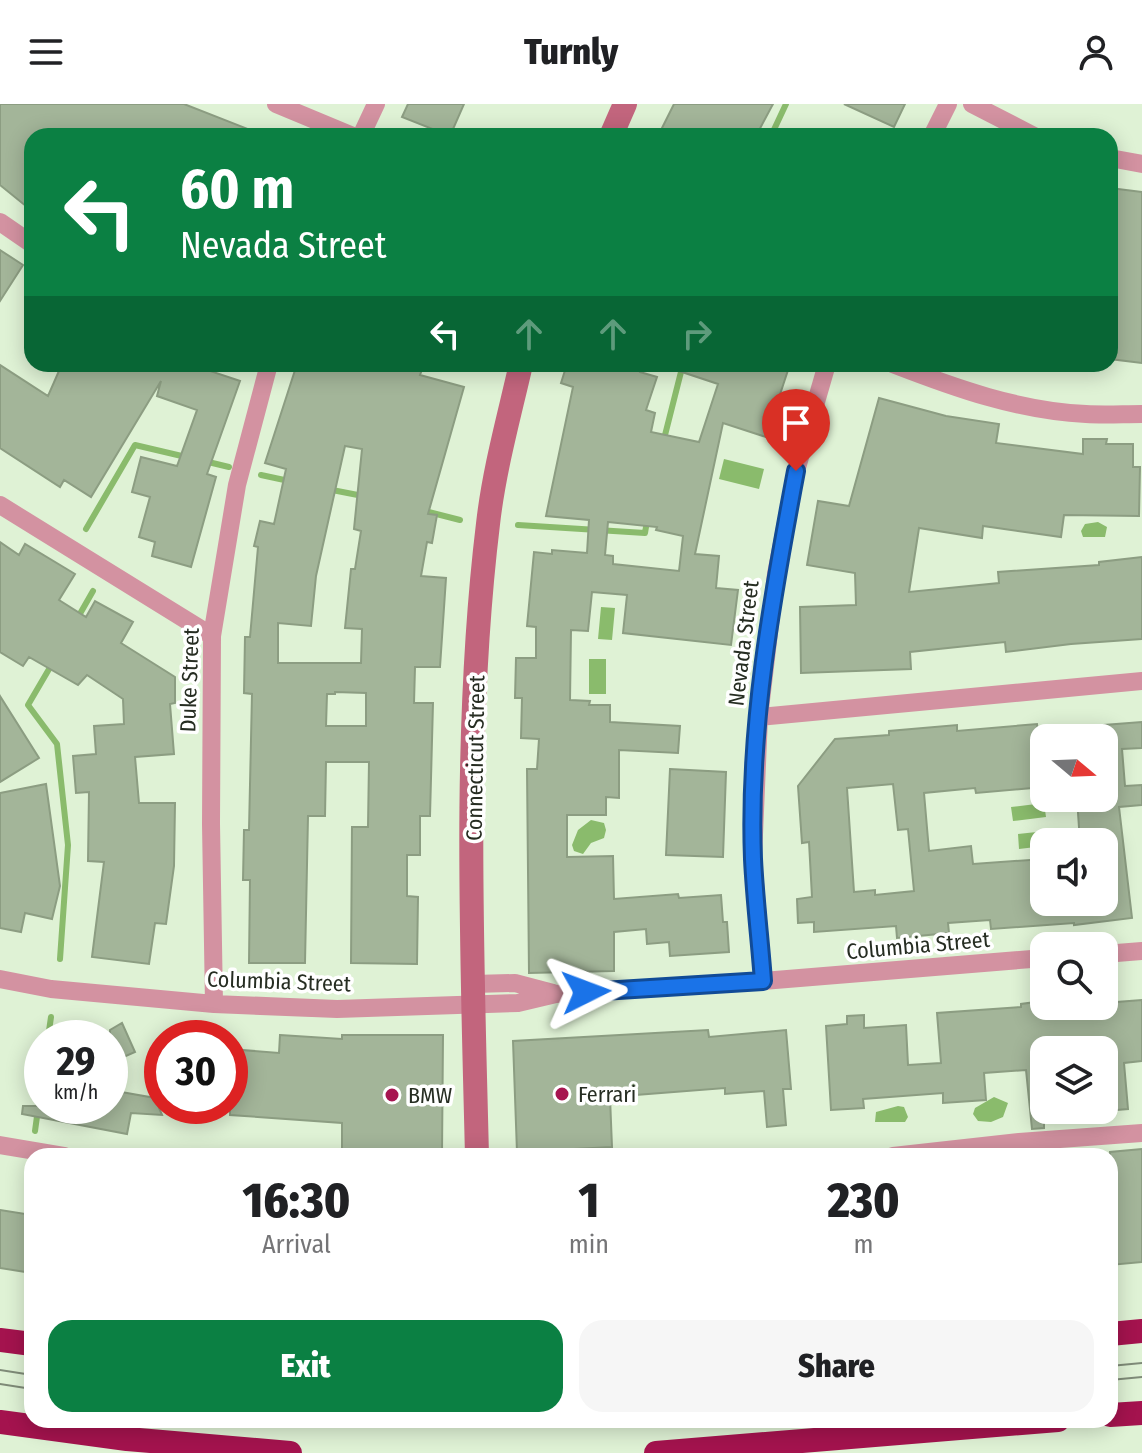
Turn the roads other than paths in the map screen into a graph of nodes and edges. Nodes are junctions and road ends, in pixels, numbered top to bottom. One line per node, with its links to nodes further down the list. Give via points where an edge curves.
1 (276, 104): 6 (street)
2 (376, 104): 7 (street)
3 (625, 104): 8 (street)
4 (948, 104): 9 (street)
5 (972, 104): 10 (street)
6 (334, 128)
7 (365, 128)
8 (614, 128)
9 (936, 128)
10 (1018, 128)
11 (1118, 160): 12 (street)
12 (1142, 164)
13 (0, 222): 14 (street)
14 (24, 238)
15 (267, 372): 21 (street, Duke Street, via 237,485)
16 (519, 372): 29 (street, Connecticut Street, via 497,466 478,621)
17 (825, 372): 23 (street, Nevada Street, via 796,471 776,574)
18 (914, 372): 19 (street, via 1015,404 1085,414)
19 (1142, 414)
20 (0, 505): 21 (street)
21 (212, 636): 30 (street, Duke Street)
22 (1142, 681): 23 (street)
23 (759, 717): 28 (street, Nevada Street, via 753,858)
24 (1142, 951): 25 (street)
25 (1118, 953)
26 (1030, 959): 28 (street, Columbia Street)
27 (0, 979): 30 (street, Columbia Street, via 51,989)
28 (763, 981): 29 (street, Columbia Street, via 556,994 518,1003)
29 (473, 994): 30 (street, Columbia Street, via 337,1009); 33 (street, Connecticut Street)
30 (214, 1004)
31 (1142, 1133): 34 (street)
32 (0, 1145): 35 (street)
33 (477, 1148)
34 (965, 1148)
35 (24, 1149)
36 (1142, 1331): 37 (highway)
37 (1118, 1333)
38 (0, 1340): 39 (highway)
39 (24, 1343)
40 (1142, 1413): 41 (highway)
41 (1118, 1414)
42 (0, 1422): 43 (highway)
43 (24, 1425)
44 (45, 1428): 46 (highway)
45 (961, 1428): 47 (highway)
46 (290, 1453)
47 (656, 1453)

